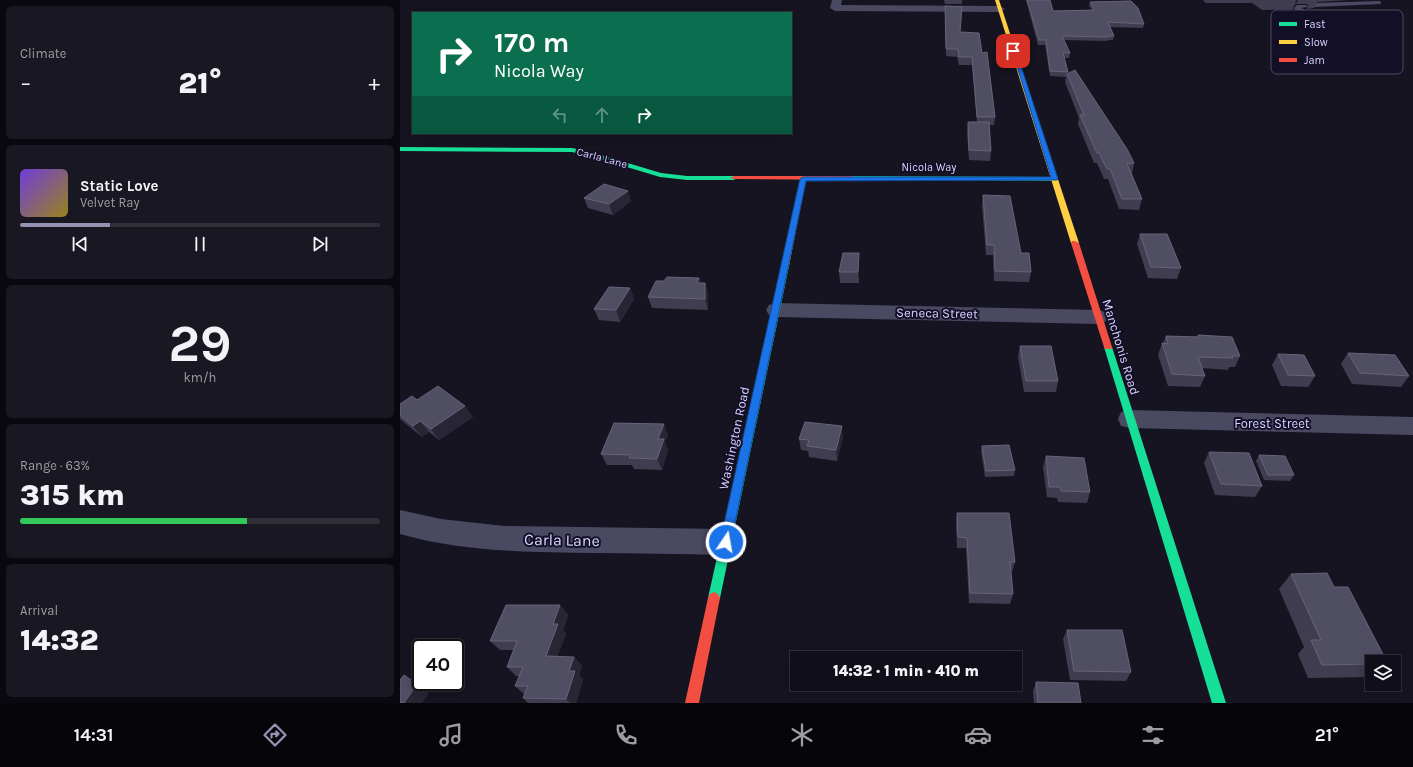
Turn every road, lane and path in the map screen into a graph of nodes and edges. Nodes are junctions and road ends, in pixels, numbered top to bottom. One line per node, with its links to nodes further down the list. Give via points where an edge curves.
1 (1379, 3): 4 (lane)
2 (836, 4): 3 (street)
3 (998, 4): 9 (street, Manchonis Road)
4 (1314, 5)
5 (1305, 6): 6 (lane, via 1297,8)
6 (1302, 10)
7 (400, 149): 8 (street, Carla Lane, via 562,149 591,153 648,172 674,177)
8 (803, 179): 9 (street, Nicola Way); 10 (street, Washington Road)
9 (1055, 179): 11 (street, Manchonis Road)
10 (776, 310): 11 (street, Seneca Street); 15 (street, Washington Road)
11 (1098, 317): 12 (street, Manchonis Road)
12 (1130, 419): 13 (street, Forest Street); 17 (street, Manchonis Road)
13 (1413, 426)
14 (400, 522): 15 (street, Carla Lane, via 422,529 463,536 508,539)
15 (726, 542): 16 (street, Washington Road)
16 (692, 703)
17 (1219, 703)

